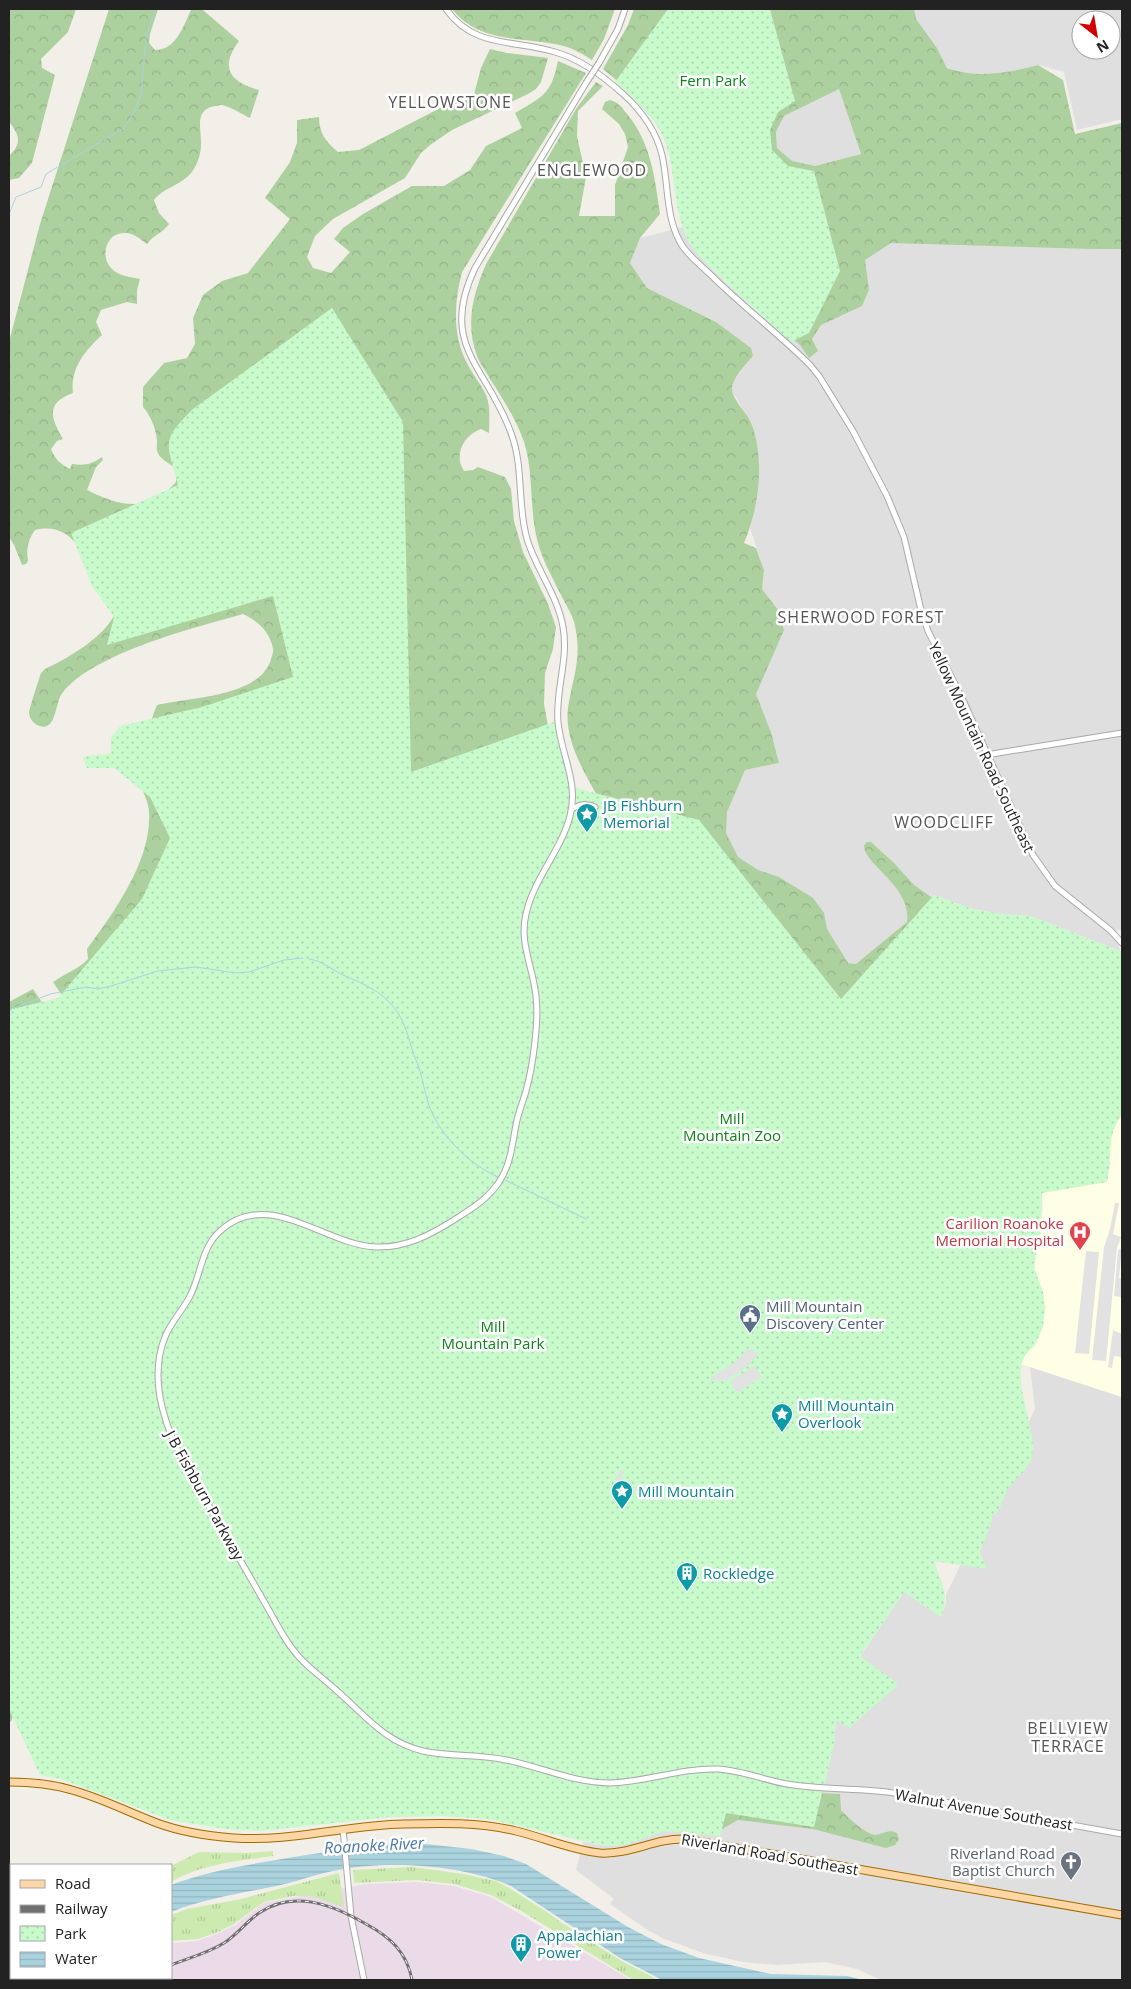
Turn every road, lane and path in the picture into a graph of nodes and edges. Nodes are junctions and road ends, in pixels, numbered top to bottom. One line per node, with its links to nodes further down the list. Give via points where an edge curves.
1 (446, 9): 4 (street, Yellow Mountain Road Southeast, via 461,25 485,38 546,49 576,60 613,85 643,115 658,143 671,216 683,246 742,305 810,365 853,431 895,516 908,550 924,621)
2 (625, 9): 6 (street, J B Fishburn Parkway, bridge, via 599,63 475,268 464,292 461,312 462,332 471,359 514,438 525,532 561,618 564,649 558,722 573,786)
3 (1122, 733): 4 (street)
4 (986, 755): 7 (street, Yellow Mountain Road Southeast, via 1033,855 1048,878)
5 (595, 807): 6 (street, via 587,804)
6 (572, 809): 9 (street, J B Fishburn Parkway, via 526,913 524,946 536,994 536,1014 529,1079 510,1160 503,1176 473,1207 430,1234 400,1245 358,1245 272,1214 248,1215 226,1226 209,1245 191,1295 163,1342 159,1379 165,1420 182,1459 296,1654 368,1722 391,1738 420,1750 496,1758 588,1781 623,1782 721,1769 788,1785)
7 (1122, 943)
8 (9, 1782): 10 (main road, Riverland Road Southeast, via 72,1790 167,1826 216,1836 266,1838)
9 (845, 1789): 11 (street, Walnut Avenue Southeast, via 870,1789)
10 (343, 1830): 12 (main road, Riverland Road Southeast, via 402,1824 484,1826 607,1853 664,1839 685,1839); 13 (street, via 356,1948)
11 (1122, 1834)
12 (1122, 1915)
13 (364, 1980)

